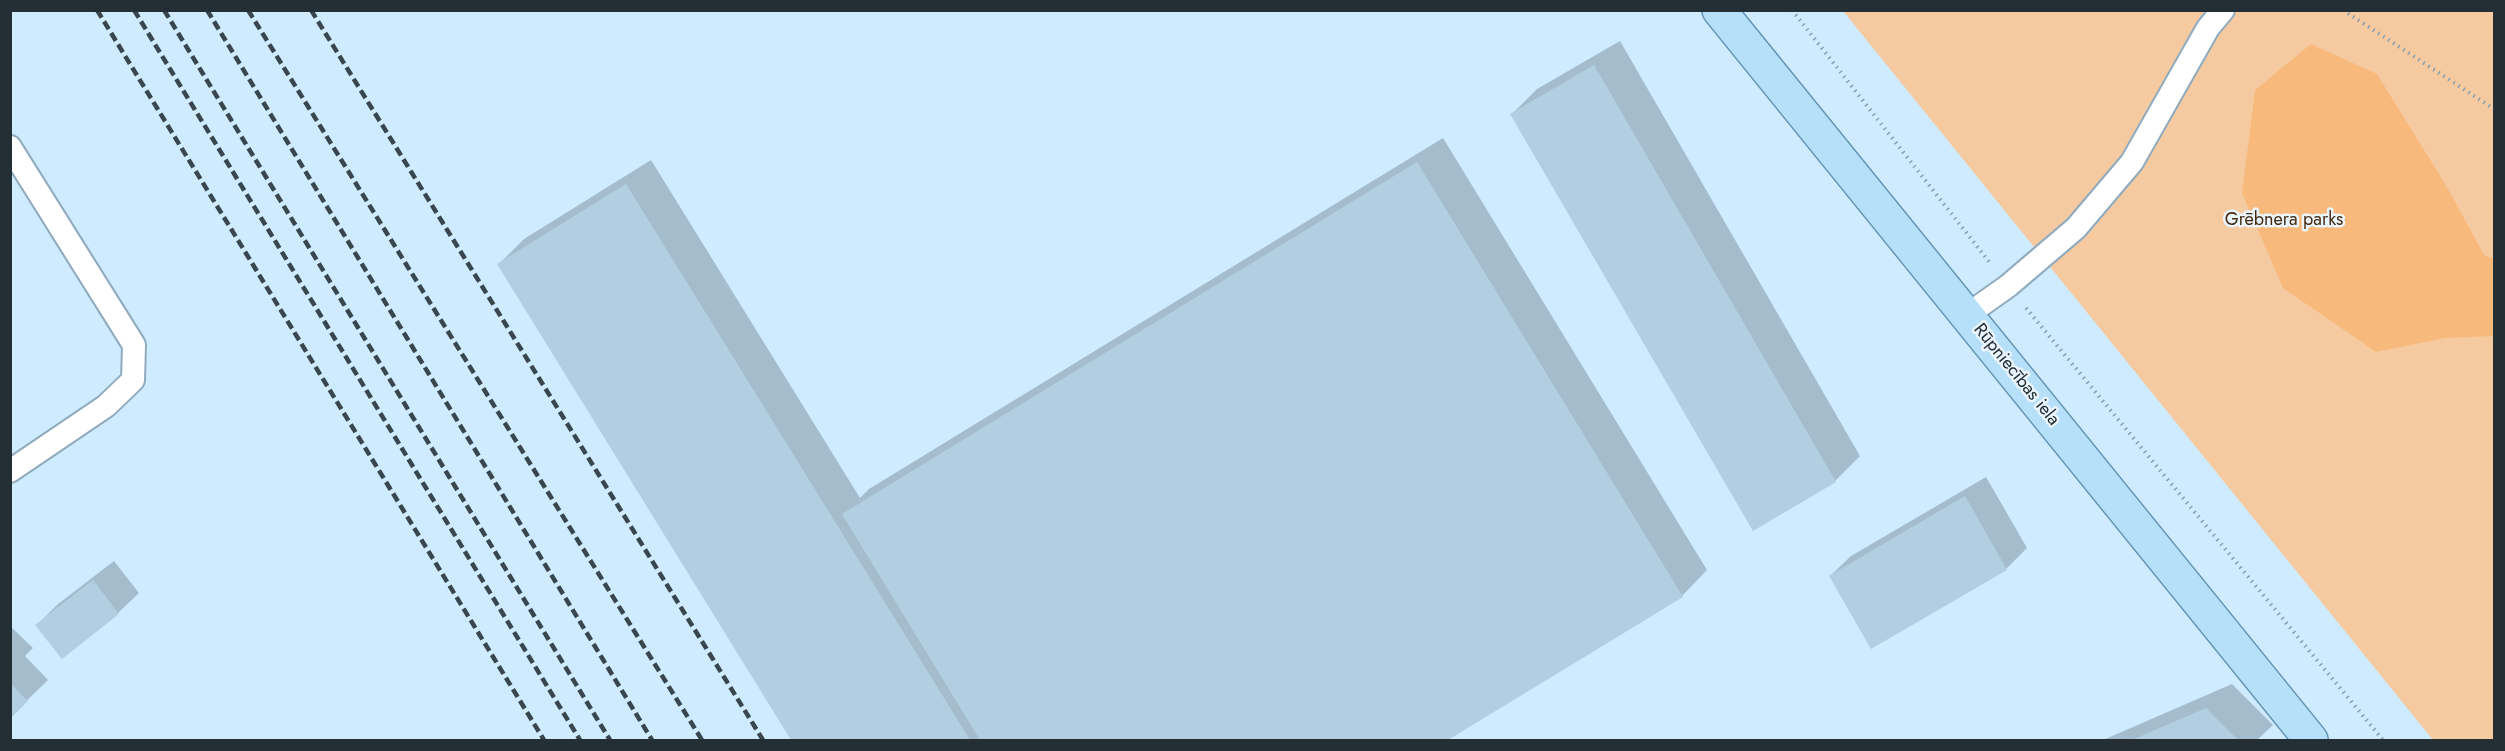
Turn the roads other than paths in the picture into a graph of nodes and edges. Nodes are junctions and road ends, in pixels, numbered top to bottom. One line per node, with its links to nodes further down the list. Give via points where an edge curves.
1 (1719, 10): 4 (main road, Rūpniecības iela)
2 (2223, 10): 4 (lane, via 2208,28 2132,162 2076,228)
3 (10, 147): 5 (lane, via 134,345 133,380 106,406)
4 (1967, 315): 6 (main road, Rūpniecības iela)
5 (10, 471)
6 (2311, 741)

